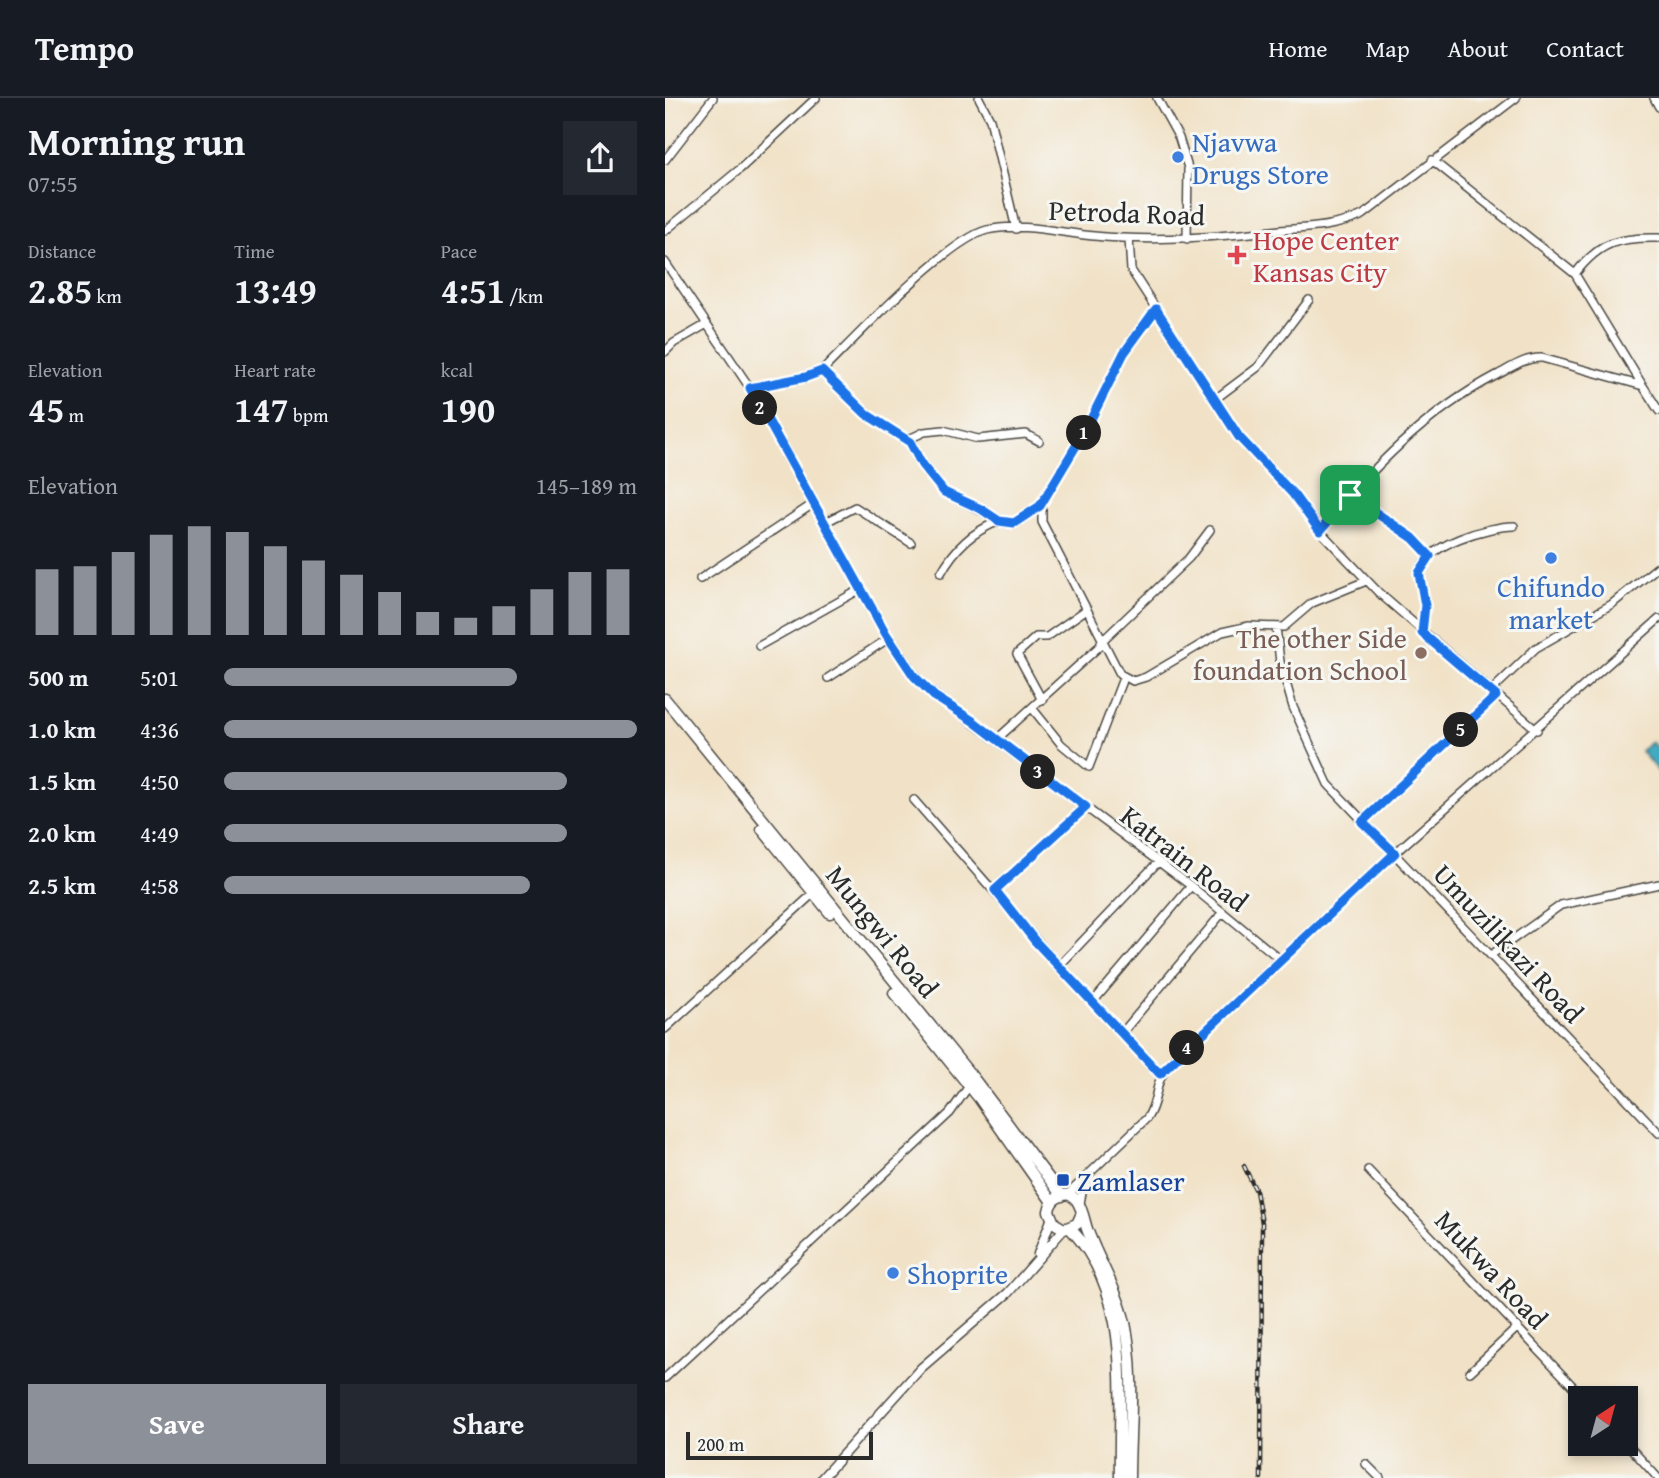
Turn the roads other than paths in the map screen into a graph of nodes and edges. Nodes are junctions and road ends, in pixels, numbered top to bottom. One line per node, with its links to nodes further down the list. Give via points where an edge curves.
1 (713, 98): 8 (street)
2 (815, 98): 11 (street)
3 (979, 98): 10 (street, via 990,118)
4 (1157, 98): 14 (street, via 1179,138 1188,168)
5 (1516, 98): 9 (street, Petroda Road)
6 (1654, 98): 7 (street)
7 (1659, 107)
8 (665, 160)
9 (1432, 160): 14 (street, Petroda Road, via 1369,210 1346,222); 16 (street)
10 (1016, 229): 13 (street, Petroda Road); 21 (street, Petroda Road, via 988,230 957,247 894,299)
11 (665, 231)
12 (1659, 238): 16 (street, via 1620,239 1592,255)
13 (1129, 239): 14 (street, Petroda Road); 18 (street, via 1131,270)
14 (1187, 239)
15 (666, 264): 19 (street, Katrain Road)
16 (1575, 274): 22 (street)
17 (1308, 300): 24 (street, via 1258,367)
18 (1156, 309): 24 (street); 30 (street, via 1124,353)
19 (707, 324): 20 (street); 23 (street, Katrain Road)
20 (665, 352)
21 (822, 371): 23 (street, Petroda Road); 26 (street, via 866,414)
22 (1643, 386): 25 (street); 28 (street, via 1542,358 1526,360 1436,412)
23 (750, 388): 29 (street, Katrain Road)
24 (1214, 400): 35 (street, via 1239,437 1293,494)
25 (1659, 411)
26 (907, 440): 27 (street, via 943,430 978,439 1027,433); 31 (street, via 944,492)
27 (1038, 440)
28 (1350, 495): 35 (street); 37 (street, via 1413,538)
29 (813, 504): 32 (street, Katrain Road); 40 (street)
30 (1040, 506): 31 (street, via 1014,523); 43 (street, via 1042,522)
31 (999, 521): 39 (street, via 978,530 956,549)
32 (824, 523): 36 (street, via 855,507); 42 (street, Katrain Road)
33 (1514, 526): 37 (street, via 1470,535)
34 (1210, 530): 48 (street, via 1189,558)
35 (1320, 531): 41 (street)
36 (911, 543)
37 (1430, 556): 46 (street, via 1419,573 1425,605)
38 (1659, 566): 52 (street, via 1612,604 1536,648)
39 (941, 573)
40 (700, 579)
41 (1367, 581): 45 (street, via 1313,603 1289,625); 46 (street)
42 (862, 589): 47 (street, Katrain Road); 49 (street)
43 (1087, 609): 48 (street); 54 (street, via 1047,636 1036,637 1017,654)
44 (1659, 619): 57 (street)
45 (1276, 627): 51 (street, via 1222,632 1146,677); 61 (street, Umuzilikazi Road, via 1293,707 1328,784)
46 (1422, 633): 52 (street)
47 (889, 638): 50 (street); 58 (street, Katrain Road, via 927,691)
48 (1102, 643): 51 (street); 54 (street)
49 (759, 646)
50 (828, 678)
51 (1123, 678): 55 (street, via 1089,767 1061,744)
52 (1493, 693): 57 (street); 61 (street)
53 (665, 699): 67 (main road, Mungwi Road)
54 (1042, 700): 55 (street)
55 (1032, 708): 58 (street)
56 (665, 709): 67 (main road, Mungwi Road)
57 (1537, 730): 62 (street)
58 (997, 739): 60 (street, Katrain Road)
59 (914, 800): 66 (street)
60 (1086, 807): 63 (street, Katrain Road); 66 (street)
61 (1362, 822): 62 (street, Umuzilikazi Road)
62 (1395, 853): 69 (street, Umuzilikazi Road); 70 (street)
63 (1158, 862): 65 (street, Katrain Road); 71 (street)
64 (1659, 884): 69 (street, via 1561,905)
65 (1191, 886): 68 (street, Katrain Road); 72 (street)
66 (995, 890): 71 (street)
67 (816, 891): 73 (street); 76 (main road, Mungwi Road); 80 (main road, Mungwi Road, via 974,1079)
68 (1223, 912): 70 (street, Katrain Road); 74 (street)
69 (1491, 955): 77 (street, Umuzilikazi Road)
70 (1281, 960): 75 (street)
71 (1059, 966): 72 (street)
72 (1093, 1002): 74 (street)
73 (665, 1028)
74 (1122, 1033): 75 (street)
75 (1160, 1074): 79 (street, via 1147,1118)
76 (969, 1086): 81 (main road, Mungwi Road); 88 (street, via 950,1113)
77 (1659, 1133)
78 (1368, 1170): 86 (street, Mukwa Road)
79 (1086, 1174): 80 (street); 82 (street)
80 (1064, 1195): 81 (main road); 82 (main road)
81 (1052, 1202): 83 (main road)
82 (1081, 1208): 84 (main road, via 1080,1221); 94 (main road, via 1125,1326 1130,1377)
83 (1051, 1220): 84 (main road); 85 (street)
84 (1067, 1228): 85 (street); 93 (main road, via 1092,1260 1115,1318 1121,1374)
85 (1035, 1260): 92 (street, via 1008,1293 921,1368)
86 (1518, 1327): 87 (street); 89 (street, Mukwa Road)
87 (1470, 1372)
88 (665, 1378)
89 (1573, 1386)
90 (1638, 1456): 96 (street)
91 (1366, 1464): 95 (street)
92 (822, 1478)
93 (1120, 1478)
94 (1129, 1478)
95 (1380, 1478)
96 (1658, 1478)

